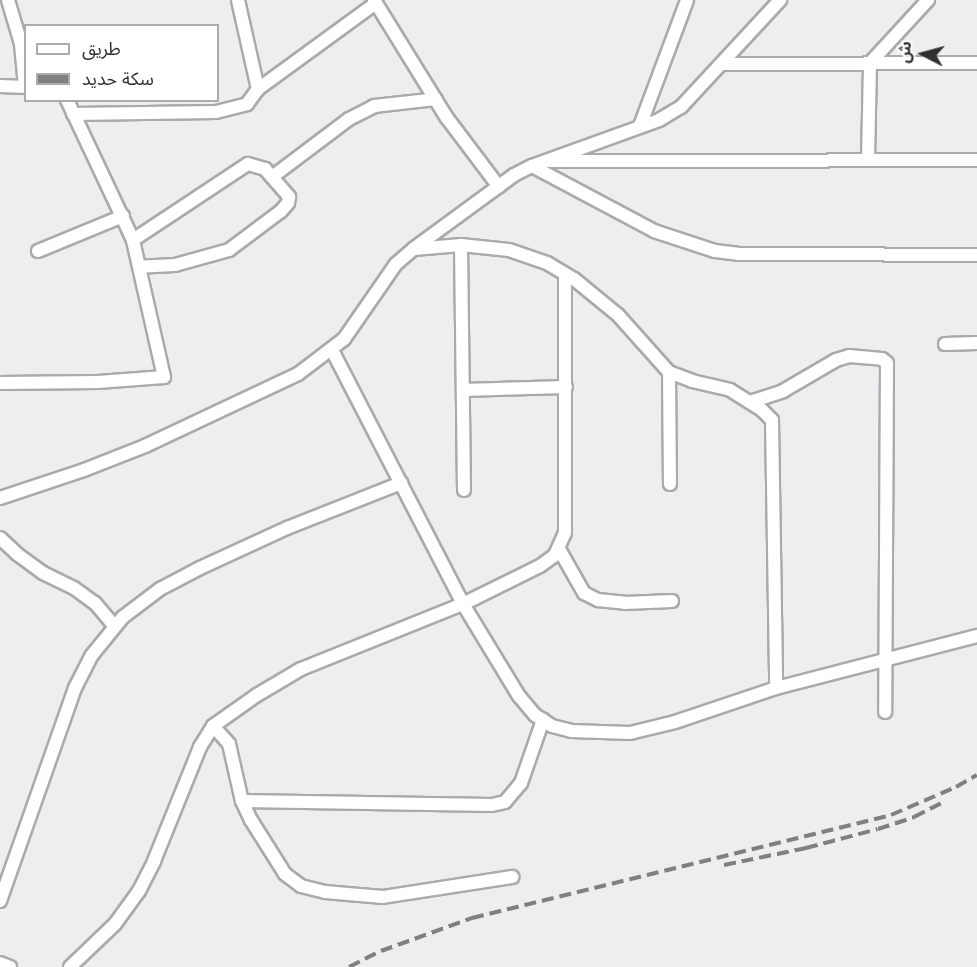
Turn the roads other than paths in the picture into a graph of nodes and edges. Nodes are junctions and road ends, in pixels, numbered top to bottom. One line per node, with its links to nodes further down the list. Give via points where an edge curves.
1 (8, 0): 10 (street, via 21,45)
2 (238, 0): 13 (street)
3 (687, 0): 17 (street)
4 (780, 0): 9 (street)
5 (928, 0): 7 (street)
6 (375, 2): 13 (street); 14 (street)
7 (870, 63): 8 (street); 9 (street); 18 (street)
8 (977, 63)
9 (723, 64): 17 (street, via 681,107)
10 (24, 76)
11 (0, 86): 12 (street)
12 (24, 87)
13 (258, 89): 16 (street, via 247,104 233,110)
14 (436, 99): 21 (street, via 374,106 349,119); 22 (street)
15 (68, 102): 16 (street)
16 (73, 114): 23 (street)
17 (640, 126): 20 (street)
18 (868, 160): 19 (street); 20 (street)
19 (977, 160)
20 (537, 164): 22 (street); 28 (street, via 654,231 716,251 738,255)
21 (272, 177): 24 (street, via 248,164); 29 (street, via 286,191 288,203 229,250 175,265)
22 (499, 187): 26 (street)
23 (123, 216): 24 (street); 27 (street)
24 (133, 240): 29 (street)
25 (461, 245): 26 (street); 30 (street, via 509,250 547,263); 37 (street)
26 (413, 249): 33 (street, via 396,264 344,339)
27 (38, 251)
28 (977, 255)
29 (140, 267): 35 (street, via 164,377 99,382)
30 (565, 274): 34 (street, via 618,315); 36 (street)
31 (977, 343): 32 (street)
32 (945, 344)
33 (332, 350): 39 (street); 42 (street, via 298,374 145,446)
34 (669, 372): 38 (street, via 730,390); 40 (street)
35 (0, 382)
36 (566, 387): 37 (street); 44 (street, via 565,533)
37 (463, 390): 41 (street)
38 (750, 402): 49 (street, via 783,391 849,356 882,359 887,363); 50 (street, via 772,420)
39 (401, 483): 46 (street); 47 (street, via 200,568 139,603)
40 (670, 484)
41 (464, 490)
42 (0, 498)
43 (1, 540): 47 (street, via 43,573 95,603)
44 (559, 549): 45 (street, via 584,593 598,600); 46 (street, via 540,566)
45 (672, 601)
46 (464, 604): 52 (street, via 519,696); 53 (street, via 301,669)
47 (114, 626): 56 (street, via 92,655 75,688)
48 (977, 636): 49 (street)
49 (884, 661): 50 (street); 51 (street)
50 (776, 688): 52 (street, via 630,733 572,731)
51 (885, 712)
52 (543, 720): 54 (street, via 521,783 504,802 492,805)
53 (213, 726): 54 (street, via 229,744); 59 (street, via 192,765 139,891 115,924)
54 (242, 801): 55 (street, via 285,874 301,886 382,897)
55 (512, 877)
56 (0, 901)
57 (0, 963): 58 (street)
58 (10, 967)
59 (70, 967)

